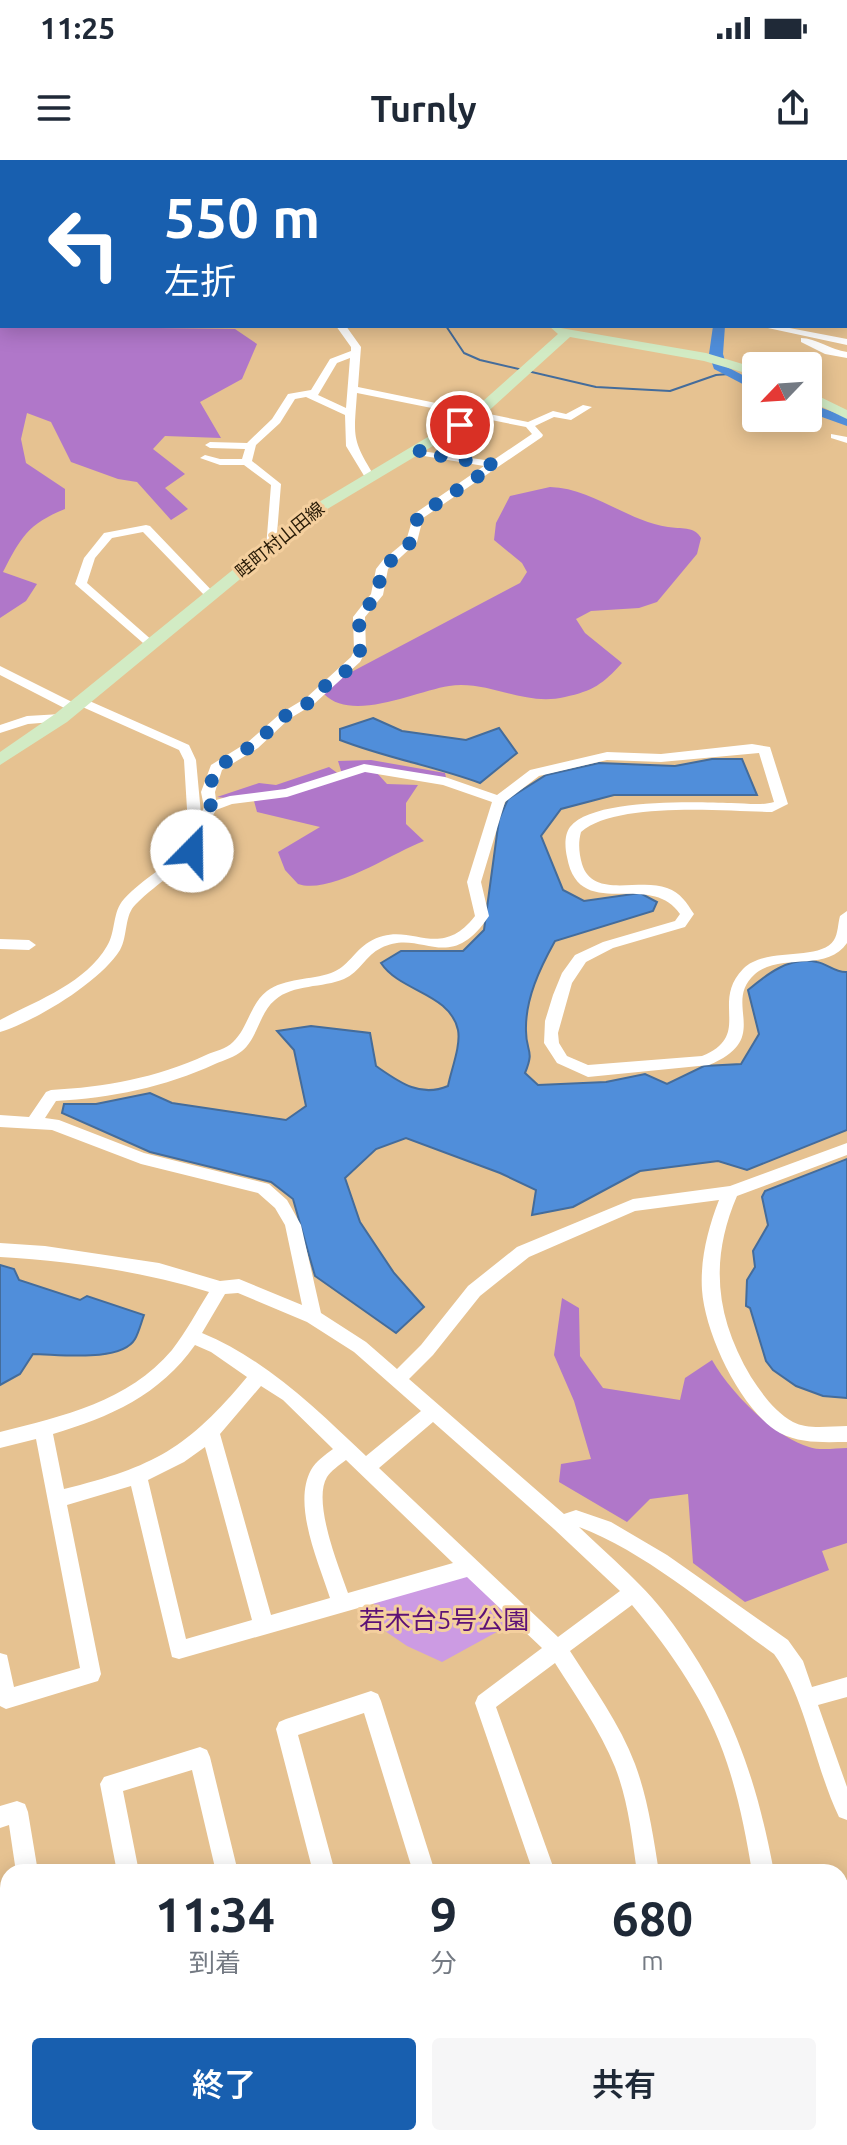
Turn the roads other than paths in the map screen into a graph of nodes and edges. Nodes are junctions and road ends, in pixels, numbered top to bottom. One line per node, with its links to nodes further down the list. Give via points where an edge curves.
1 (346, 328): 6 (street)
2 (565, 328): 8 (main road); 13 (main road, 畦町村山田線)
3 (774, 328): 4 (street)
4 (788, 331): 5 (street); 7 (street, via 828,352)
5 (847, 342)
6 (356, 352): 9 (street); 10 (street, via 333,361)
7 (847, 355)
8 (742, 368)
9 (354, 389): 13 (street); 14 (street)
10 (310, 395): 14 (street); 20 (street, via 292,396)
11 (822, 402): 15 (main road)
12 (587, 407): 16 (street, via 567,418 553,414)
13 (478, 413): 16 (street); 21 (main road, 畦町村山田線)
14 (351, 414): 25 (street, via 351,446)
15 (847, 415)
16 (529, 425): 24 (street, via 538,435)
17 (835, 436): 18 (street)
18 (847, 440)
19 (210, 445): 20 (street)
20 (250, 446): 23 (street)
21 (418, 452): 24 (street); 25 (main road, 畦町村山田線)
22 (205, 458): 23 (street)
23 (247, 462): 26 (street, via 276,484)
24 (495, 465): 34 (street, via 418,516 411,542 382,569 377,595 359,617 356,659 310,701 216,768 208,792)
25 (370, 477): 26 (main road, 畦町村山田線)
26 (270, 546): 27 (main road, 畦町村山田線)
27 (211, 596): 28 (main road, 畦町村山田線); 28 (street, via 146,528 108,535 90,558 81,584)
28 (150, 645): 30 (main road, 畦町村山田線)
29 (0, 670): 30 (street)
30 (72, 709): 31 (street); 32 (main road, 畦町村山田線); 35 (street, via 184,748 190,760)
31 (0, 729)
32 (0, 760)
33 (499, 800): 34 (street, via 445,781 364,768 287,793); 36 (street, via 535,773 607,756 661,758 752,748 765,750 781,804 655,807 607,812 581,822 574,831 574,866 587,883 614,891 659,889 679,900 687,914 680,924 602,948 573,965 548,1038 573,1067 588,1071 704,1061 730,1050 739,1028 736,991 749,972 776,958 832,950 840,943); 41 (street, via 474,882 482,916 460,941 377,944 344,974 276,992 237,1047 147,1082 51,1096)
34 (211, 807): 35 (street)
35 (196, 832): 39 (street, via 192,851 123,910 109,955 59,996)
36 (847, 916)
37 (0, 944): 38 (street)
38 (29, 945)
39 (0, 1027)
40 (0, 1121): 41 (street)
41 (35, 1121): 46 (street, via 141,1158 263,1188 293,1225)
42 (847, 1149): 43 (street)
43 (731, 1192): 49 (street, via 633,1205 523,1252 474,1291); 53 (street, via 722,1210 711,1271 712,1300 740,1371 766,1412 786,1427 800,1433)
44 (0, 1250): 45 (street, via 159,1270)
45 (220, 1288): 46 (street, via 239,1286); 47 (street)
46 (313, 1317): 49 (street)
47 (191, 1336): 48 (street); 51 (street, via 159,1375 135,1394 93,1414)
48 (260, 1374): 52 (street); 55 (street)
49 (398, 1379): 50 (street)
50 (434, 1411): 56 (street); 59 (street)
51 (43, 1428): 54 (street); 58 (street)
52 (210, 1432): 57 (street); 63 (street)
53 (847, 1434)
54 (0, 1440)
55 (346, 1449): 56 (street); 62 (street, via 319,1472 312,1490)
56 (367, 1467): 60 (street)
57 (138, 1476): 58 (street); 63 (street, via 179,1650)
58 (59, 1499): 65 (street, via 91,1674 6,1699)
59 (561, 1523): 61 (street); 67 (street, via 576,1518 604,1528 755,1628 781,1647)
60 (470, 1567): 62 (street); 64 (street)
61 (634, 1592): 64 (street); 77 (street, via 666,1630 715,1710 737,1761)
62 (342, 1604): 63 (street)
63 (264, 1626)
64 (558, 1650): 75 (street, via 485,1703); 76 (street, via 625,1765)
65 (0, 1662)
66 (847, 1687): 67 (street)
67 (807, 1698): 68 (street)
68 (847, 1809)
69 (0, 1817): 70 (street, via 17,1812)
70 (26, 1864)
71 (126, 1864): 72 (street, via 111,1784 200,1757)
72 (225, 1864)
73 (322, 1864): 74 (street, via 286,1729 371,1701)
74 (422, 1864)
75 (541, 1864)
76 (647, 1864)
77 (762, 1864)

